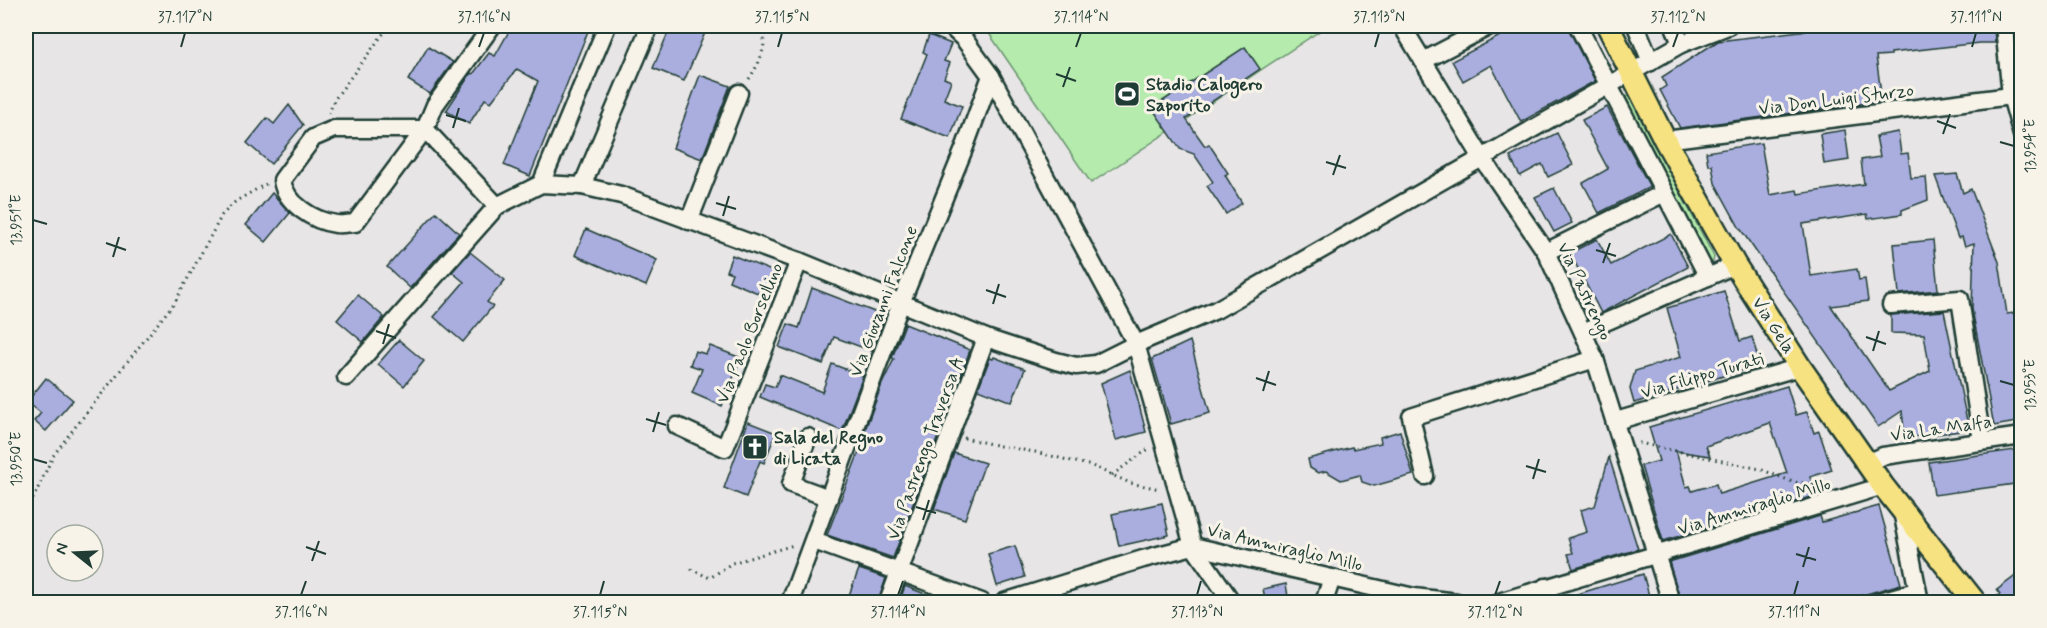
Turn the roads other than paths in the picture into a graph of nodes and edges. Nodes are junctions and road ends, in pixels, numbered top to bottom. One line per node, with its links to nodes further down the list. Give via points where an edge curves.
1 (492, 26): 22 (street, via 435,105)
2 (607, 26): 26 (street)
3 (650, 26): 27 (street)
4 (950, 26): 18 (street)
5 (1402, 26): 15 (street, Via Pastrengo)
6 (1490, 26): 15 (street)
7 (1578, 26): 19 (street)
8 (1608, 26): 17 (main road, Via Gela)
9 (1636, 26): 16 (street)
10 (1674, 26): 13 (street)
11 (1728, 26): 13 (street)
12 (2004, 26): 14 (street)
13 (1681, 44): 16 (street)
14 (2014, 50): 21 (street)
15 (1423, 61): 25 (street, Via Pastrengo)
16 (1652, 62): 17 (street)
17 (1631, 73): 19 (street); 24 (main road, Via Gela)
18 (991, 76): 35 (street, Via Giovanni Falcone); 39 (street)
19 (1609, 86): 25 (street); 28 (street)
20 (739, 93): 30 (street)
21 (2011, 96): 23 (street); 24 (street, Via Don Luigi Sturzo)
22 (425, 129): 22 (street, via 355,223 336,225 315,218 284,191 282,180 313,138 334,129); 29 (street)
23 (2022, 135)
24 (1665, 140): 33 (main road, Via Gela)
25 (1482, 158): 31 (street, Via Pastrengo); 39 (street, via 1216,310)
26 (541, 184): 27 (street); 29 (street)
27 (582, 186): 30 (street, via 621,195)
28 (1664, 193): 31 (street); 34 (street)
29 (497, 206): 42 (street)
30 (689, 221): 32 (street)
31 (1546, 252): 37 (street, Via Pastrengo)
32 (798, 261): 35 (street); 44 (street, Via Paolo Borsellino, via 726,448)
33 (1735, 265): 34 (street); 41 (main road, Via Gela)
34 (1708, 277): 37 (street)
35 (901, 303): 38 (street); 51 (street, Via Giovanni Falcone)
36 (1891, 305): 47 (street, via 1960,299)
37 (1583, 332): 40 (street, Via Pastrengo)
38 (986, 338): 39 (street, via 1076,366 1096,364); 56 (street, Via Pastrengo Traversa A)
39 (1136, 344): 54 (street)
40 (1595, 359): 43 (street, Via Pastrengo); 49 (street, via 1411,417)
41 (1800, 367): 43 (street, Via Filippo Turati); 48 (main road, Via Gela)
42 (346, 377)
43 (1616, 421): 55 (street, Via Pastrengo)
44 (677, 426)
45 (2022, 436): 47 (street, Via La Malfa)
46 (808, 437): 51 (street, via 790,484)
47 (1982, 441): 48 (street, Via La Malfa, via 1883,456)
48 (1868, 463): 50 (main road, Via Gela)
49 (1425, 476)
50 (1884, 486): 52 (main road, Via Gela); 55 (street, Via Ammiraglio Millo)
51 (829, 498): 53 (street, Via Giovanni Falcone)
52 (1902, 507): 59 (street); 70 (main road, Via Gela)
53 (813, 544): 56 (street); 60 (street, Via Giovanni Falcone)
54 (1193, 546): 57 (street, Via Ammiraglio Millo); 63 (street, Via Ammiraglio Millo); 64 (street)
55 (1658, 556): 58 (street, Via Ammiraglio Millo); 68 (street, Via Pastrengo)
56 (900, 571): 61 (street, Via Pastrengo Traversa A); 62 (street)
57 (1332, 578): 65 (street); 66 (street, Via Ammiraglio Millo)
58 (1548, 595): 67 (street, Via Ammiraglio Millo)
59 (1918, 597): 69 (street)
60 (790, 603)
61 (888, 603)
62 (982, 603)
63 (1004, 603)
64 (1232, 603)
65 (1324, 603)
66 (1457, 603)
67 (1499, 603)
68 (1671, 603)
69 (1877, 603)
70 (1975, 603)

